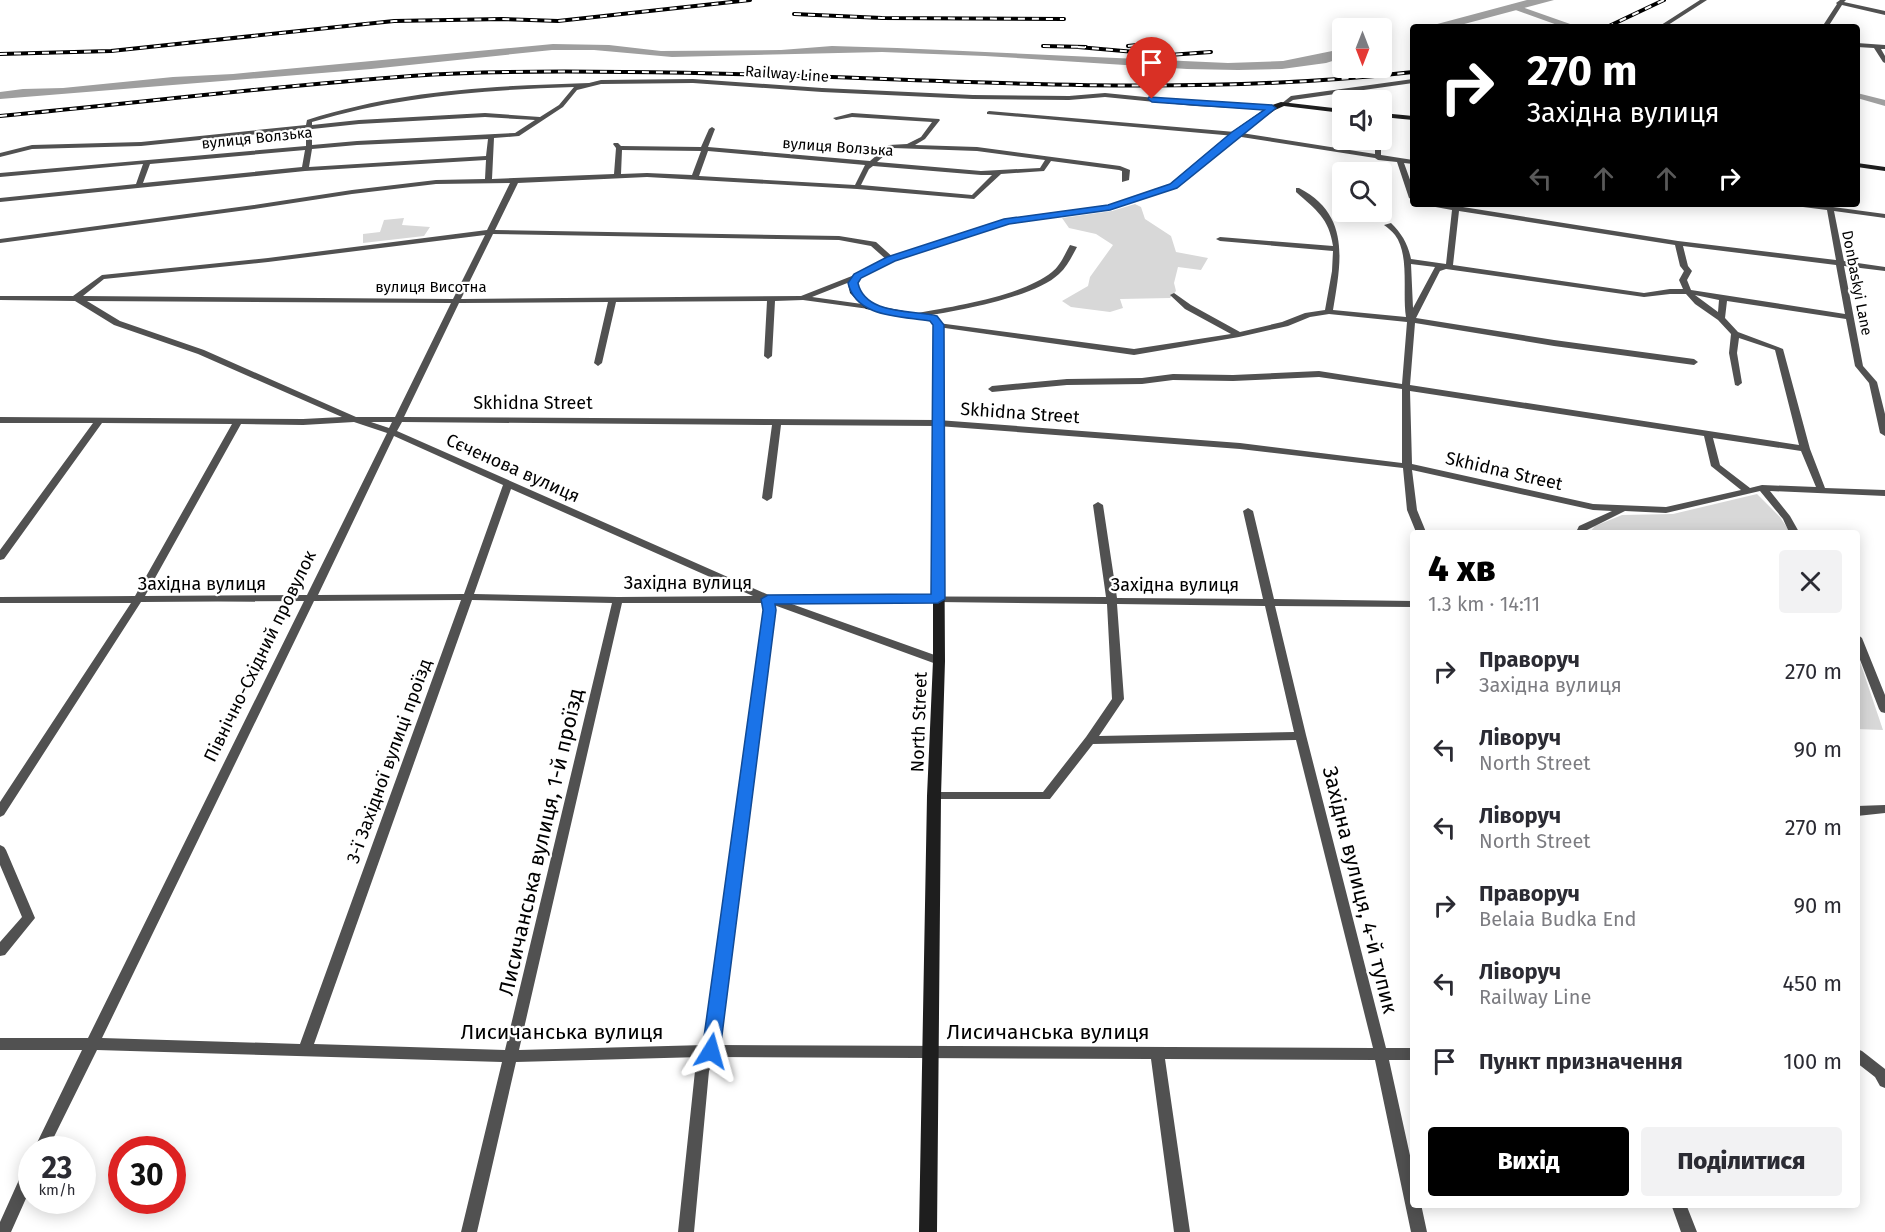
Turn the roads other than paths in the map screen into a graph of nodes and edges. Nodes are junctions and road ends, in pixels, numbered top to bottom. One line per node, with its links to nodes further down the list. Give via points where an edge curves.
1 (1704, 0): 4 (street)
2 (1841, 2): 3 (street); 5 (street)
3 (1885, 13)
4 (1666, 24)
5 (1827, 24)
6 (1860, 45): 7 (street)
7 (1876, 46): 8 (street); 9 (street)
8 (1885, 47)
9 (1885, 61)
10 (1410, 81): 12 (street, via 1291,98)
11 (589, 85): 13 (street, Railway Line, via 693,81 973,97 1106,95); 20 (street, via 575,89); 21 (street, Railway Line, via 485,89 409,99 324,116 309,121)
12 (1284, 104): 13 (street); 14 (street)
13 (1272, 108): 24 (street)
14 (1332, 110)
15 (989, 113): 24 (street)
16 (419, 115): 20 (street); 21 (street); 23 (street)
17 (1392, 116): 19 (street)
18 (836, 118): 27 (street, via 860,115 937,120 916,144)
19 (1410, 118)
20 (543, 119): 25 (street, вулиця Волзька, via 517,135)
21 (308, 127): 26 (street); 30 (street, via 141,144 32,147)
22 (712, 129): 28 (street)
23 (408, 132): 25 (street, вулиця Волзька); 26 (street, вулиця Волзька)
24 (1235, 134): 32 (street); 65 (street, via 1173,186 1096,210 1007,221)
25 (491, 138): 31 (street)
26 (309, 147): 35 (street, вулиця Волзька); 39 (street)
27 (901, 147): 33 (street, via 977,150); 37 (street, via 887,148)
28 (705, 149): 37 (street, вулиця Волзька); 43 (street, вулиця Волзька, via 617,146); 44 (street)
29 (1378, 150): 32 (street)
30 (0, 154)
31 (489, 158): 39 (street); 46 (street)
32 (1378, 158): 34 (street)
33 (1049, 159): 41 (street, вулиця Волзька, via 1042,170); 45 (street, via 1120,168 1126,170)
34 (1400, 160): 36 (street); 50 (street)
35 (147, 162): 42 (street, вулиця Волзька); 48 (street)
36 (1410, 162)
37 (873, 163): 41 (street, вулиця Волзька); 49 (street)
38 (1860, 165): 40 (street)
39 (305, 169): 48 (street)
40 (1885, 169)
41 (999, 172): 49 (street, via 974,197)
42 (0, 175)
43 (617, 177): 44 (street); 47 (street)
44 (695, 177): 49 (street)
45 (1125, 180)
46 (488, 181): 47 (street); 61 (street, via 385,187)
47 (515, 181): 59 (street, Північно-Східний провулок)
48 (139, 185): 52 (street)
49 (856, 187)
50 (1410, 189)
51 (1299, 190): 64 (street, via 1331,223)
52 (0, 200)
53 (1442, 207): 56 (street)
54 (1829, 207): 67 (street, Donbaskyi Lane)
55 (1835, 207): 57 (street)
56 (1455, 210): 62 (street); 68 (street)
57 (1885, 216)
58 (1388, 225): 66 (street, via 1403,242)
59 (490, 232): 65 (street, via 838,238 873,244); 74 (street, via 102,277); 79 (street, Північно-Східний провулок)
60 (1220, 239): 64 (street)
61 (0, 241)
62 (1678, 243): 67 (street); 71 (street, via 1688,271 1683,280)
63 (1073, 247): 82 (street, via 1055,274 1021,291)
64 (1337, 249): 81 (street)
65 (891, 259): 70 (street)
66 (1407, 261): 68 (street); 85 (street, via 1407,306)
67 (1839, 263): 69 (street); 83 (street, Donbaskyi Lane)
68 (1449, 266): 71 (street, via 1644,295); 85 (street, via 1437,269)
69 (1885, 269)
70 (857, 276): 75 (street, вулиця Висотна); 80 (street, via 853,283 855,293)
71 (1685, 290): 76 (street); 84 (street)
72 (1174, 295): 88 (street)
73 (0, 298): 74 (street, вулиця Висотна)
74 (76, 298): 79 (street, вулиця Висотна); 95 (street, Сєченова вулиця, via 117,323 201,352)
75 (801, 298): 77 (street, вулиця Висотна); 80 (street)
76 (1723, 298): 83 (street); 84 (street)
77 (771, 299): 78 (street, вулиця Висотна); 89 (street)
78 (613, 300): 79 (street, вулиця Висотна); 91 (street)
79 (456, 301): 96 (street, Північно-Східний провулок)
80 (869, 307): 82 (street)
81 (1329, 312): 85 (street); 88 (street)
82 (918, 315): 86 (street, via 933,319)
83 (1849, 317): 103 (street, Donbaskyi Lane, via 1859,366 1873,382)
84 (1721, 318): 87 (street)
85 (1411, 320): 90 (street); 93 (street)
86 (938, 325): 88 (street, via 1134,352); 101 (street, North Street)
87 (1735, 334): 92 (street, via 1733,353); 105 (street, via 1779,349)
88 (1239, 335)
89 (768, 356)
90 (1694, 362)
91 (598, 363)
92 (1738, 383)
93 (1406, 387): 94 (street, via 1319,374 1173,377); 104 (street); 106 (street)
94 (992, 389)
95 (354, 419): 96 (street, Skhidna Street); 99 (street, Skhidna Street); 102 (street, Сєченова вулиця)
96 (398, 419): 100 (street, Skhidna Street); 102 (street, Північно-Східний провулок)
97 (0, 420): 98 (street, Skhidna Street)
98 (99, 421): 99 (street, Skhidna Street); 119 (street)
99 (238, 422): 126 (street)
100 (777, 422): 101 (street, Skhidna Street); 112 (street)
101 (938, 423): 106 (street, Skhidna Street, via 1240,446); 122 (street, North Street)
102 (392, 432): 107 (street, Сєченова вулиця); 124 (street, Північно-Східний провулок)
103 (1885, 433)
104 (1708, 434): 105 (street); 109 (street, via 1716,466)
105 (1805, 449): 110 (street)
106 (1407, 466): 114 (street, Skhidna Street, via 1593,507); 116 (street, via 1412,510)
107 (508, 485): 120 (street, 3-ї Західної вулиці проїзд); 121 (street, Сєченова вулиця)
108 (1762, 488): 109 (street, Skhidna Street); 110 (street, Skhidna Street); 118 (street)
109 (1748, 491): 114 (street, Skhidna Street, via 1666,510)
110 (1822, 491): 111 (street, Skhidna Street)
111 (1885, 493)
112 (767, 498)
113 (1098, 505): 127 (street)
114 (1624, 508): 117 (street)
115 (1248, 511): 128 (street, Західна вулиця, 4-й тупик)
116 (1420, 530)
117 (1582, 530)
118 (1793, 530)
119 (0, 557)
120 (468, 597): 124 (street, Західна вулиця); 125 (street, Західна вулиця); 143 (street, 3-ї Західної вулиці проїзд)
121 (768, 599): 122 (street, Західна вулиця); 125 (street, Західна вулиця); 131 (street, Сєченова вулиця); 144 (street, via 770,610)
122 (938, 599): 127 (street, Західна вулиця); 131 (street, North Street)
123 (0, 600): 126 (street, Західна вулиця)
124 (310, 600): 126 (street, Західна вулиця); 142 (street, Північно-Східний провулок)
125 (618, 600): 149 (street, Лисичанська вулиця, 1-й проїзд)
126 (137, 601): 138 (street)
127 (1112, 601): 128 (street, Західна вулиця); 134 (street, via 1118,699)
128 (1271, 602): 129 (street, Західна вулиця); 133 (street, Західна вулиця, 4-й тупик)
129 (1410, 604)
130 (1860, 646): 132 (street)
131 (939, 661): 135 (street, North Street)
132 (1885, 709)
133 (1302, 738): 134 (street); 147 (street, Західна вулиця, 4-й тупик)
134 (1090, 740): 135 (street, via 1046,796)
135 (934, 796): 145 (street, North Street)
136 (1885, 808): 137 (street)
137 (1860, 811)
138 (0, 812)
139 (0, 850): 140 (street, via 29,918)
140 (0, 951)
141 (0, 1044): 142 (street, Лисичанська вулиця)
142 (92, 1044): 143 (street, Лисичанська вулиця); 153 (street, Північно-Східний провулок)
143 (305, 1049): 149 (street, Лисичанська вулиця)
144 (711, 1051): 145 (street, Лисичанська вулиця); 149 (street, Лисичанська вулиця); 160 (street, via 702,1071)
145 (932, 1052): 146 (street, Лисичанська вулиця); 161 (street, North Street)
146 (1157, 1053): 147 (street, Лисичанська вулиця); 162 (street)
147 (1381, 1054): 148 (street, Лисичанська вулиця); 154 (street, Західна вулиця, 4-й тупик)
148 (1410, 1054)
149 (510, 1056): 159 (street, Лисичанська вулиця, 1-й проїзд)
150 (1860, 1057): 152 (street)
151 (1860, 1067): 152 (street)
152 (1884, 1077)
153 (46, 1136)
154 (1410, 1190)
155 (18, 1198): 158 (street)
156 (1414, 1208): 163 (street, Західна вулиця, 4-й тупик)
157 (1680, 1208): 164 (street)
158 (3, 1232)
159 (469, 1232)
160 (686, 1232)
161 (928, 1232)
162 (1182, 1232)
163 (1419, 1232)
164 (1689, 1232)

